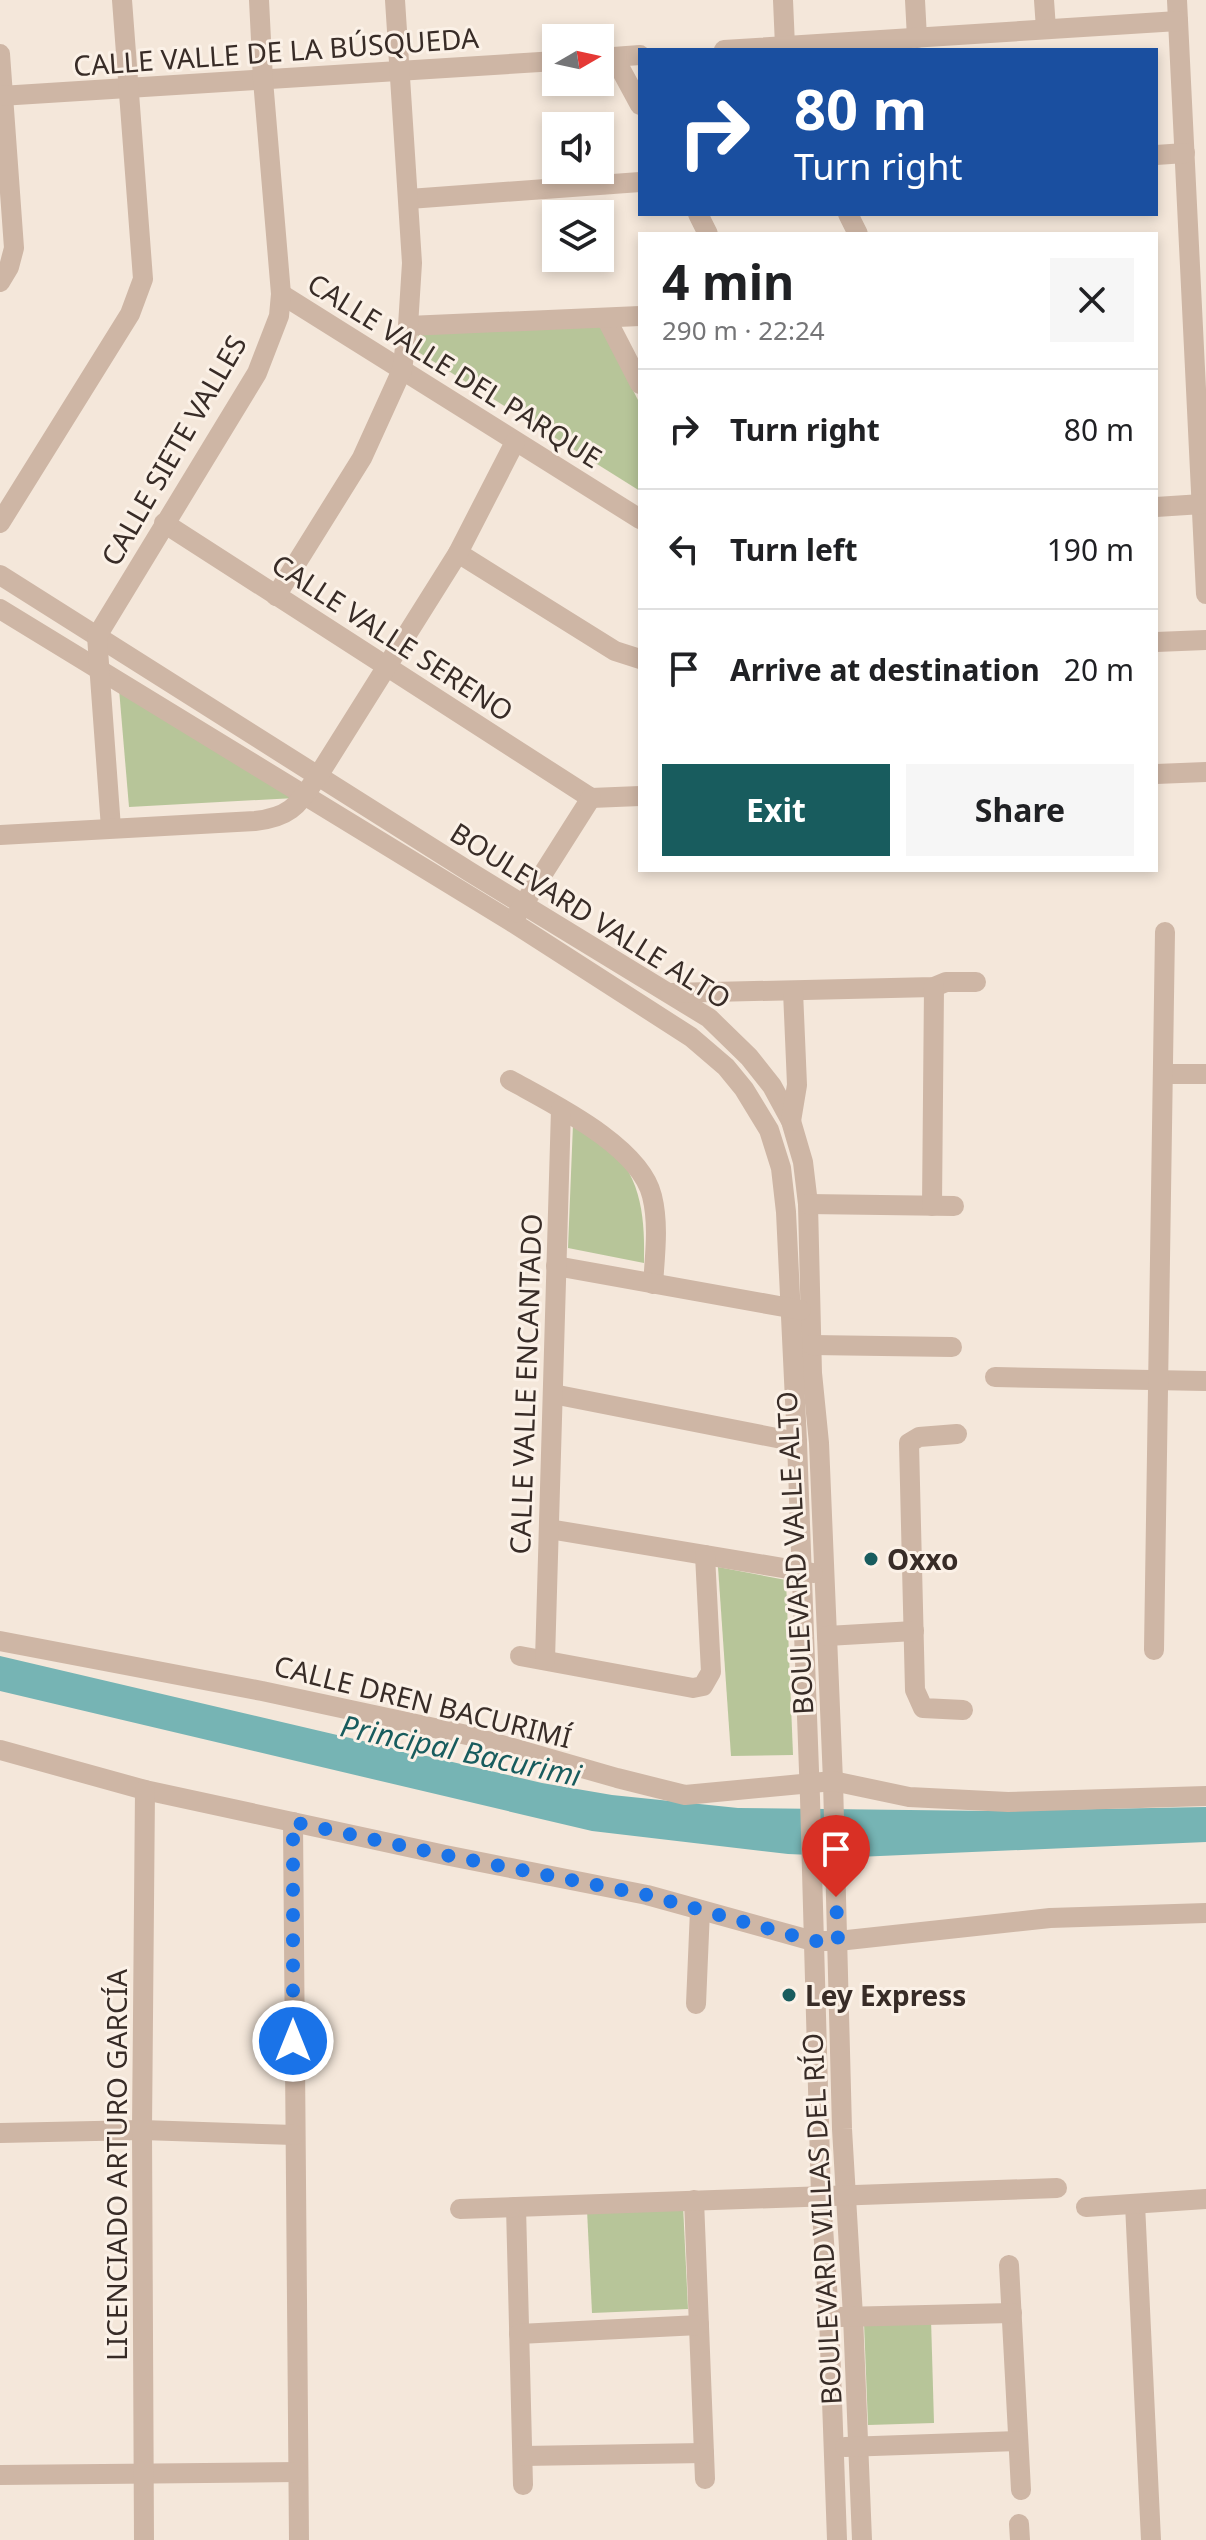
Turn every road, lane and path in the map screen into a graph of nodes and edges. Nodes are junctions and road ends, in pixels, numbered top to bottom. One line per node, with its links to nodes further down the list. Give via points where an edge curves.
1 (122, 0): 20 (street)
2 (259, 0): 19 (street, CALLE SIETE VALLES)
3 (395, 0): 18 (street)
4 (783, 0): 11 (street)
5 (915, 0): 10 (street)
6 (1044, 0): 9 (street)
7 (1177, 0): 8 (street)
8 (1178, 21): 9 (street); 23 (street)
9 (1046, 29): 10 (street)
10 (917, 38): 11 (street)
11 (785, 46): 12 (street)
12 (769, 48)
13 (0, 54): 21 (street)
14 (638, 55): 15 (street)
15 (614, 57)
16 (542, 62): 18 (street, CALLE VALLE DE LA BÚSQUEDA)
17 (614, 68): 22 (street)
18 (400, 71): 19 (street, CALLE VALLE DE LA BÚSQUEDA); 26 (street)
19 (263, 80): 20 (street, CALLE VALLE DE LA BÚSQUEDA); 28 (street, CALLE SIETE VALLES)
20 (128, 88): 21 (street, CALLE VALLE DE LA BÚSQUEDA); 38 (street, via 143,258 140,293)
21 (1, 96): 27 (street, via 14,248)
22 (638, 102)
23 (1185, 153): 24 (street); 35 (street)
24 (1158, 155)
25 (638, 182): 26 (street)
26 (409, 199): 31 (street)
27 (1, 276)
28 (281, 294): 32 (street, CALLE VALLE DEL PARQUE); 39 (street, CALLE SIETE VALLES, via 279,316 257,373)
29 (638, 316): 30 (street)
30 (606, 318): 31 (street); 33 (street)
31 (408, 326): 32 (street)
32 (402, 370): 34 (street, CALLE VALLE DEL PARQUE); 43 (street, via 362,458)
33 (638, 380)
34 (515, 442): 37 (street, CALLE VALLE DEL PARQUE); 40 (street)
35 (1202, 504): 36 (street); 42 (street)
36 (1158, 507)
37 (638, 518)
38 (0, 523)
39 (164, 523): 43 (street, CALLE VALLE SERENO); 45 (street, CALLE SIETE VALLES)
40 (458, 553): 48 (street, via 615,651); 49 (street)
41 (0, 575): 45 (street, BOULEVARD VALLE ALTO)
42 (1206, 594)
43 (276, 596): 49 (street, CALLE VALLE SERENO)
44 (0, 609): 50 (street, BOULEVARD VALLE ALTO)
45 (97, 636): 50 (street); 53 (street, BOULEVARD VALLE ALTO)
46 (1206, 640): 47 (street)
47 (1158, 642)
48 (638, 658)
49 (385, 666): 53 (street); 56 (street, CALLE VALLE SERENO)
50 (101, 671): 54 (street, BOULEVARD VALLE ALTO); 57 (street)
51 (1206, 772): 52 (street)
52 (1158, 774)
53 (318, 776): 54 (street); 59 (street, BOULEVARD VALLE ALTO)
54 (304, 796): 57 (street, via 277,818); 60 (street, BOULEVARD VALLE ALTO)
55 (638, 796): 56 (street)
56 (591, 798): 59 (street)
57 (111, 828): 58 (street)
58 (0, 835)
59 (524, 903): 60 (street); 65 (street, BOULEVARD VALLE ALTO)
60 (512, 922): 76 (street, BOULEVARD VALLE ALTO, via 691,1037 744,1089 769,1130 781,1168)
61 (1165, 932): 66 (street)
62 (976, 982): 63 (street)
63 (934, 987): 64 (street); 72 (street)
64 (793, 991): 65 (street); 70 (street, via 797,1085)
65 (670, 993): 70 (street, BOULEVARD VALLE ALTO, via 709,1018 749,1057)
66 (1163, 1074): 67 (street); 81 (street)
67 (1206, 1074)
68 (510, 1080): 69 (street)
69 (561, 1109): 74 (street, CALLE VALLE ENCANTADO); 75 (street, via 615,1146 640,1171 652,1193)
70 (791, 1121): 71 (street, BOULEVARD VALLE ALTO)
71 (808, 1204): 72 (street); 77 (street, BOULEVARD VALLE ALTO)
72 (932, 1206): 73 (street)
73 (954, 1206)
74 (556, 1266): 75 (street); 83 (street, CALLE VALLE ENCANTADO)
75 (653, 1284): 76 (street)
76 (790, 1309): 77 (street); 85 (street, BOULEVARD VALLE ALTO)
77 (812, 1312): 78 (street, BOULEVARD VALLE ALTO)
78 (812, 1345): 79 (street); 89 (street, BOULEVARD VALLE ALTO)
79 (952, 1347)
80 (995, 1377): 81 (street)
81 (1158, 1380): 82 (street); 93 (street)
82 (1206, 1381)
83 (553, 1394): 85 (street); 86 (street, CALLE VALLE ENCANTADO)
84 (957, 1434): 90 (street, via 919,1437 909,1443)
85 (797, 1442): 88 (street, BOULEVARD VALLE ALTO)
86 (549, 1529): 87 (street); 95 (street, CALLE VALLE ENCANTADO)
87 (705, 1555): 88 (street); 95 (street, via 711,1672 703,1686)
88 (800, 1571): 89 (street); 100 (street, BOULEVARD VALLE ALTO)
89 (824, 1575): 91 (street, BOULEVARD VALLE ALTO)
90 (914, 1631): 91 (street); 96 (street, via 915,1690 923,1708)
91 (827, 1636): 98 (street, BOULEVARD VALLE ALTO)
92 (0, 1641): 100 (street, CALLE DREN BACURIMÍ, via 467,1735 685,1795)
93 (1154, 1650)
94 (520, 1656): 95 (street)
95 (545, 1660)
96 (963, 1710)
97 (0, 1750): 99 (street)
98 (833, 1788): 100 (street, CALLE DREN BACURIMÍ); 101 (street, CALLE DREN BACURIMÍ, via 1008,1802); 103 (street, BOULEVARD VALLE ALTO)
99 (145, 1790): 102 (street); 109 (street, LICENCIADO ARTURO GARCÍA)
100 (810, 1791): 106 (street, BOULEVARD VALLE ALTO)
101 (1206, 1796)
102 (293, 1822): 104 (street); 111 (street)
103 (836, 1897): 107 (street, BOULEVARD VILLAS DEL RÍO)
104 (700, 1910): 106 (street); 108 (street)
105 (1206, 1913): 107 (street, via 1050,1918)
106 (813, 1941): 107 (street); 114 (street, BOULEVARD VILLAS DEL RÍO)
107 (838, 1941): 113 (street, BOULEVARD VILLAS DEL RÍO)
108 (696, 2004)
109 (142, 2130): 110 (street); 111 (street); 133 (street, LICENCIADO ARTURO GARCÍA)
110 (0, 2133)
111 (294, 2135): 132 (street)
112 (1057, 2188): 113 (street)
113 (845, 2195): 114 (street); 123 (street, BOULEVARD VILLAS DEL RÍO)
114 (821, 2197): 116 (street); 124 (street, BOULEVARD VILLAS DEL RÍO)
115 (1206, 2199): 117 (street)
116 (694, 2200): 118 (street); 125 (street)
117 (1135, 2204): 119 (street); 142 (street)
118 (516, 2207): 120 (street); 126 (street)
119 (1086, 2207)
120 (460, 2209)
121 (1009, 2265): 122 (street)
122 (1012, 2313): 123 (street); 127 (street)
123 (853, 2316): 124 (street); 128 (street, BOULEVARD VILLAS DEL RÍO)
124 (829, 2317): 129 (street, BOULEVARD VILLAS DEL RÍO)
125 (699, 2325): 126 (street); 130 (street)
126 (519, 2334): 131 (street)
127 (1018, 2441): 128 (street); 137 (street)
128 (859, 2447): 129 (street); 141 (street, BOULEVARD VILLAS DEL RÍO)
129 (833, 2448): 140 (street, BOULEVARD VILLAS DEL RÍO)
130 (704, 2453): 131 (street); 135 (street)
131 (523, 2456): 136 (street)
132 (298, 2472): 133 (street); 139 (street)
133 (144, 2474): 134 (street); 138 (street, LICENCIADO ARTURO GARCÍA)
134 (0, 2475)
135 (705, 2479)
136 (523, 2485)
137 (1021, 2490)
138 (144, 2540)
139 (299, 2540)
140 (837, 2540)
141 (862, 2540)
142 (1151, 2540)

